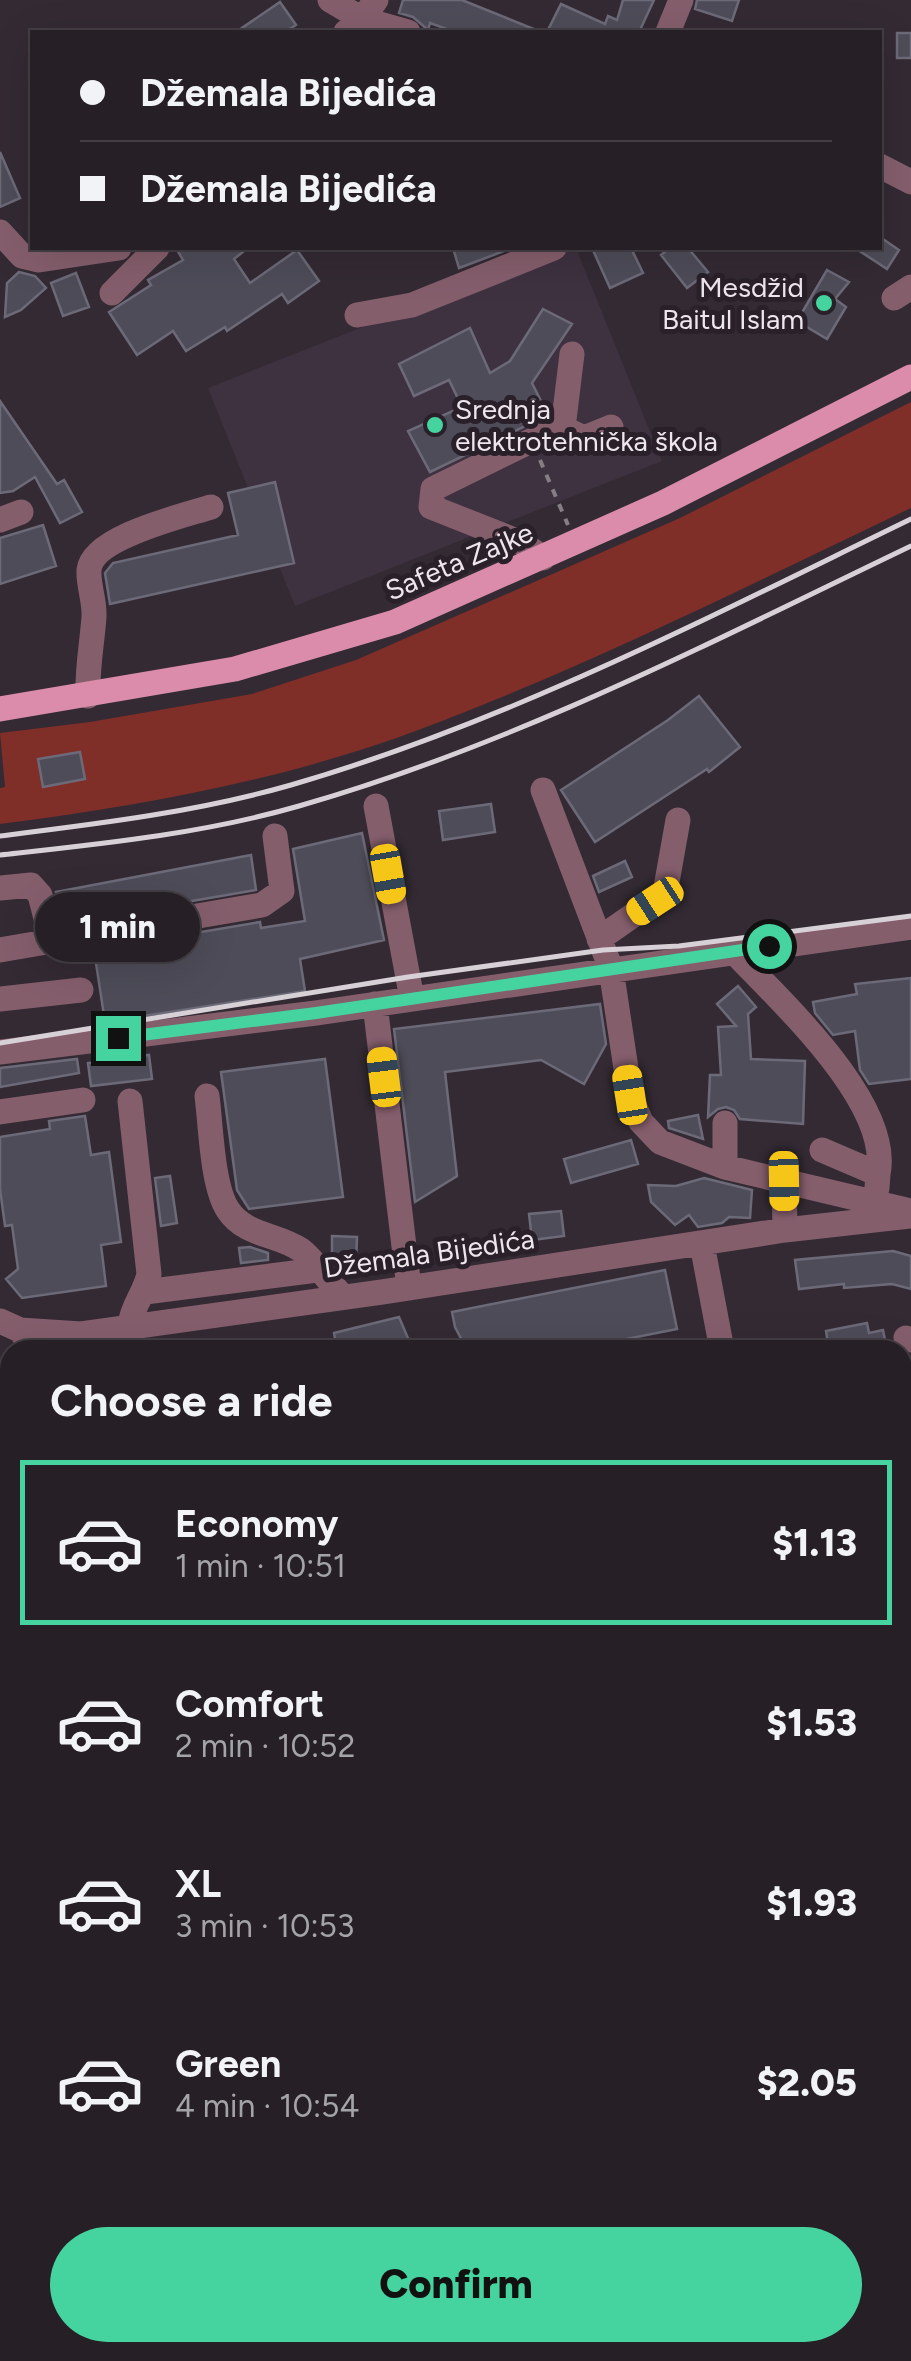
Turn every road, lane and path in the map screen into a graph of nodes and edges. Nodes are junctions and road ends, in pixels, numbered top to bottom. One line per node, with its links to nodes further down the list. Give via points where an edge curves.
1 (330, 0): 3 (street)
2 (681, 0): 5 (street)
3 (362, 17): 4 (street)
4 (402, 30)
5 (669, 30)
6 (882, 167): 7 (street)
7 (911, 182)
8 (0, 232): 9 (street, via 22,256 38,260)
9 (106, 250)
10 (154, 250): 12 (street)
11 (549, 250): 13 (street, via 412,305)
12 (112, 292)
13 (357, 315)
14 (572, 354): 17 (street)
15 (911, 377): 20 (main road, Safeta Zajke)
16 (611, 427): 17 (street, via 584,438)
17 (563, 428): 18 (street)
18 (532, 440): 20 (path); 21 (street, via 433,489 432,506)
19 (211, 506): 22 (street, via 109,542 94,556)
20 (575, 543): 21 (main road, Safeta Zajke)
21 (543, 558): 22 (main road, Safeta Zajke, via 396,622 235,668)
22 (88, 696): 23 (main road, Safeta Zajke)
23 (0, 709)
24 (543, 790): 30 (street, Džemala Bijedića)
25 (376, 806): 36 (street)
26 (678, 820): 30 (street, via 664,893)
27 (275, 836): 31 (street, via 282,891 262,905)
28 (0, 888): 31 (street, via 31,885)
29 (911, 926): 33 (street)
30 (599, 939): 34 (street, Džemala Bijedića)
31 (52, 942): 32 (street)
32 (0, 950)
33 (733, 951): 34 (street); 47 (street, via 860,1096 882,1158)
34 (611, 970): 36 (street); 46 (street, Džemala Bijedića, via 630,1095 641,1122 660,1142)
35 (81, 990): 37 (street)
36 (412, 999): 38 (street)
37 (0, 1000)
38 (375, 1004): 39 (street); 54 (street)
39 (0, 1052)
40 (207, 1096): 53 (street, via 228,1211 256,1234 295,1246)
41 (83, 1100): 43 (street)
42 (130, 1101): 55 (street, via 150,1274)
43 (0, 1112)
44 (725, 1124): 46 (street)
45 (822, 1150): 47 (street)
46 (726, 1167): 48 (street, Džemala Bijedića)
47 (878, 1174): 49 (street)
48 (784, 1181): 49 (street, Džemala Bijedića); 51 (street)
49 (876, 1202): 50 (street, Džemala Bijedića)
50 (911, 1213): 51 (street, Džemala Bijedića)
51 (786, 1230): 52 (street, Džemala Bijedića)
52 (702, 1244): 54 (street, Džemala Bijedića); 62 (street)
53 (317, 1270): 55 (street); 56 (street)
54 (409, 1288): 56 (street, Džemala Bijedića)
55 (145, 1292): 58 (street)
56 (342, 1296): 58 (street, Džemala Bijedića)
57 (0, 1300): 59 (street)
58 (130, 1325): 61 (street, Džemala Bijedića)
59 (16, 1331): 60 (street, Džemala Bijedića)
60 (62, 1340)
61 (79, 1340)
62 (720, 1340)

